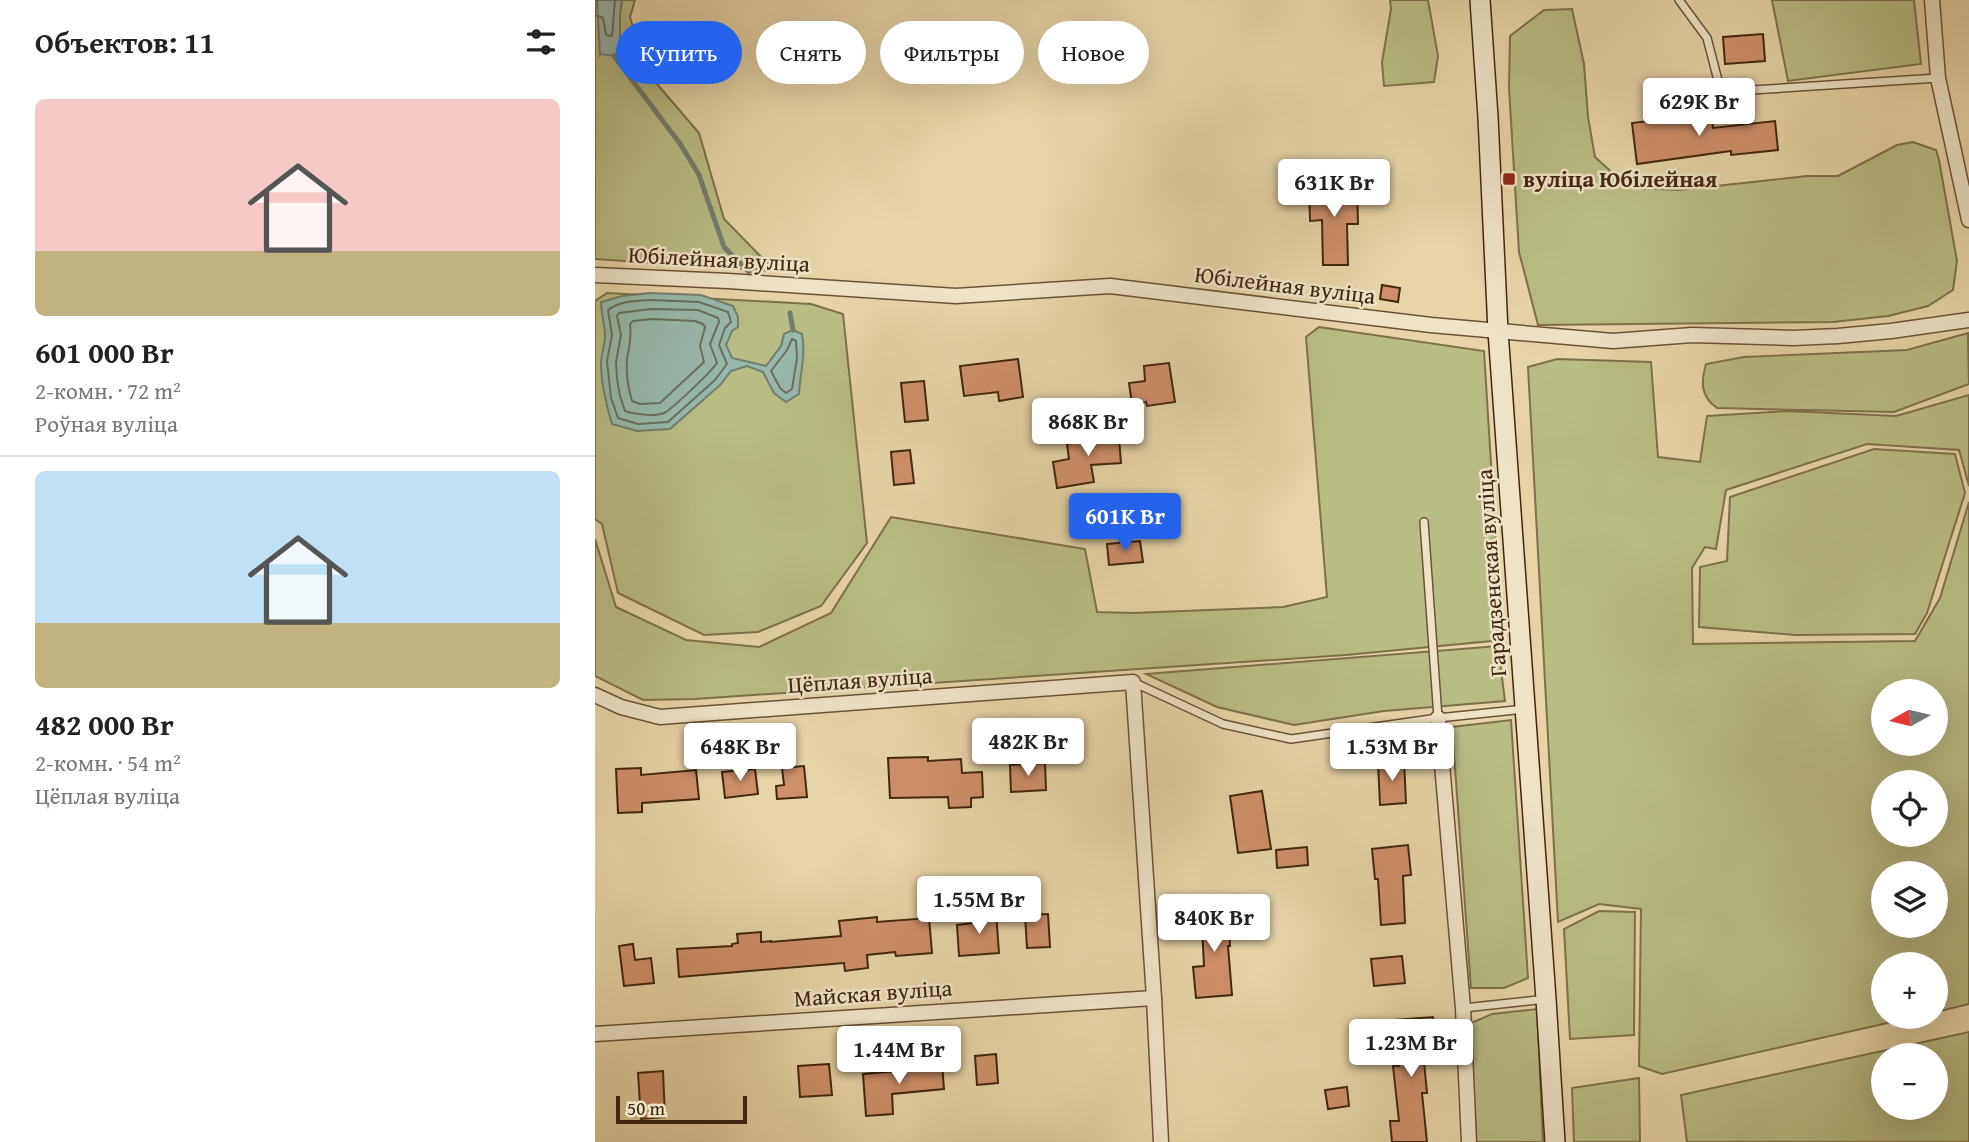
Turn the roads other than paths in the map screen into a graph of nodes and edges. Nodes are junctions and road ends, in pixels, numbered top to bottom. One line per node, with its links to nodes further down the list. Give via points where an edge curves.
1 (1679, 0): 4 (lane, via 1707,38 1721,92)
2 (1932, 0): 4 (street)
3 (1485, 2): 8 (main road, Гарадзенская вуліца)
4 (1938, 78): 5 (street)
5 (1969, 220)
6 (595, 275): 8 (street, Юбілейная вуліца, via 957,296 1110,286)
7 (1969, 320): 8 (street, Юбілейная вуліца, via 1793,338 1692,335 1613,341)
8 (1498, 331): 12 (main road, Гарадзенская вуліца)
9 (1423, 522): 13 (lane)
10 (1133, 682): 11 (street, Цёплая вуліца, via 660,717); 13 (lane, via 1223,724 1291,739); 14 (street)
11 (595, 695)
12 (1525, 709): 13 (lane); 15 (main road, Гарадзенская вуліца)
13 (1438, 718): 16 (street)
14 (1154, 998): 17 (street, Майская вуліца); 18 (street)
15 (1546, 999): 16 (lane); 20 (main road, Гарадзенская вуліца)
16 (1462, 1008): 19 (street)
17 (595, 1034)
18 (1161, 1142)
19 (1469, 1142)
20 (1555, 1142)

